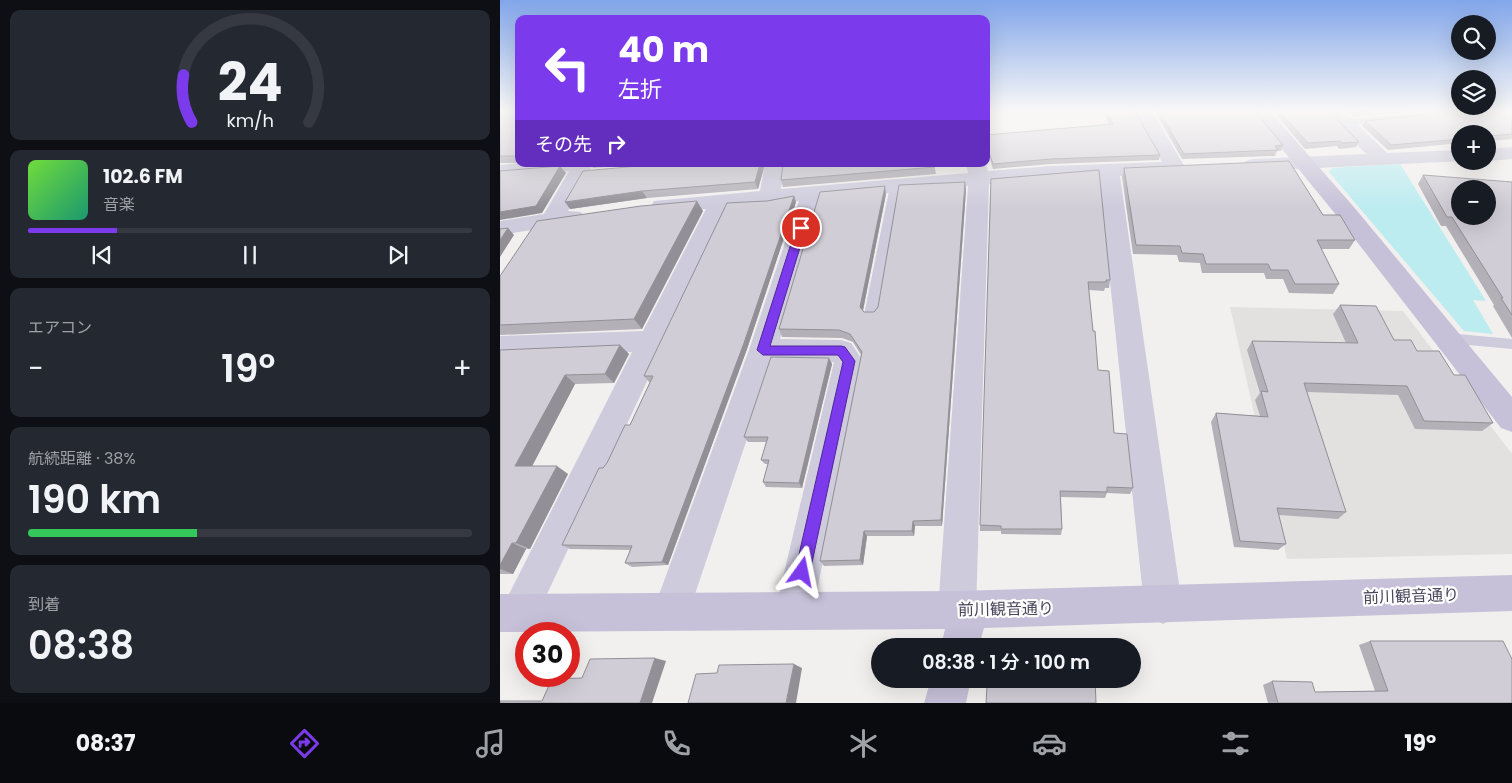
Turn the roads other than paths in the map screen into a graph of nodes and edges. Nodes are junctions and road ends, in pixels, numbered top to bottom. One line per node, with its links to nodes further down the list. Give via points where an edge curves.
1 (1166, 143): 12 (street, via 1184,167)
2 (1287, 143): 8 (street)
3 (1365, 143): 7 (street)
4 (1512, 154): 5 (street)
5 (1496, 155)
6 (1451, 156): 7 (street)
7 (1383, 160): 8 (street)
8 (1305, 163): 9 (street); 25 (street)
9 (1230, 166)
10 (774, 167): 17 (street)
11 (582, 169): 13 (street); 21 (street)
12 (1109, 170): 14 (street); 32 (street)
13 (500, 171)
14 (977, 171): 15 (street); 33 (street)
15 (895, 186): 16 (street); 24 (lane)
16 (812, 194): 17 (street); 29 (street)
17 (769, 198): 18 (street)
18 (720, 202): 19 (street); 26 (street)
19 (638, 208)
20 (590, 214): 21 (street)
21 (545, 221): 22 (street); 23 (street)
22 (500, 228)
23 (521, 246)
24 (870, 315)
25 (1447, 338): 27 (lane); 30 (street)
26 (653, 340): 28 (street); 36 (street)
27 (1512, 344)
28 (500, 347)
29 (763, 350): 34 (street); 35 (street, via 841,351 849,361)
30 (1512, 419)
31 (1512, 593): 32 (street, 前川観音通り)
32 (1163, 605): 33 (street, 前川観音通り)
33 (964, 610): 35 (street, 前川観音通り); 37 (street)
34 (672, 611): 35 (street, 前川観音通り); 36 (street, 前川観音通り)
35 (794, 611)
36 (510, 613)
37 (961, 638)
38 (949, 688): 39 (street)
39 (945, 703)

